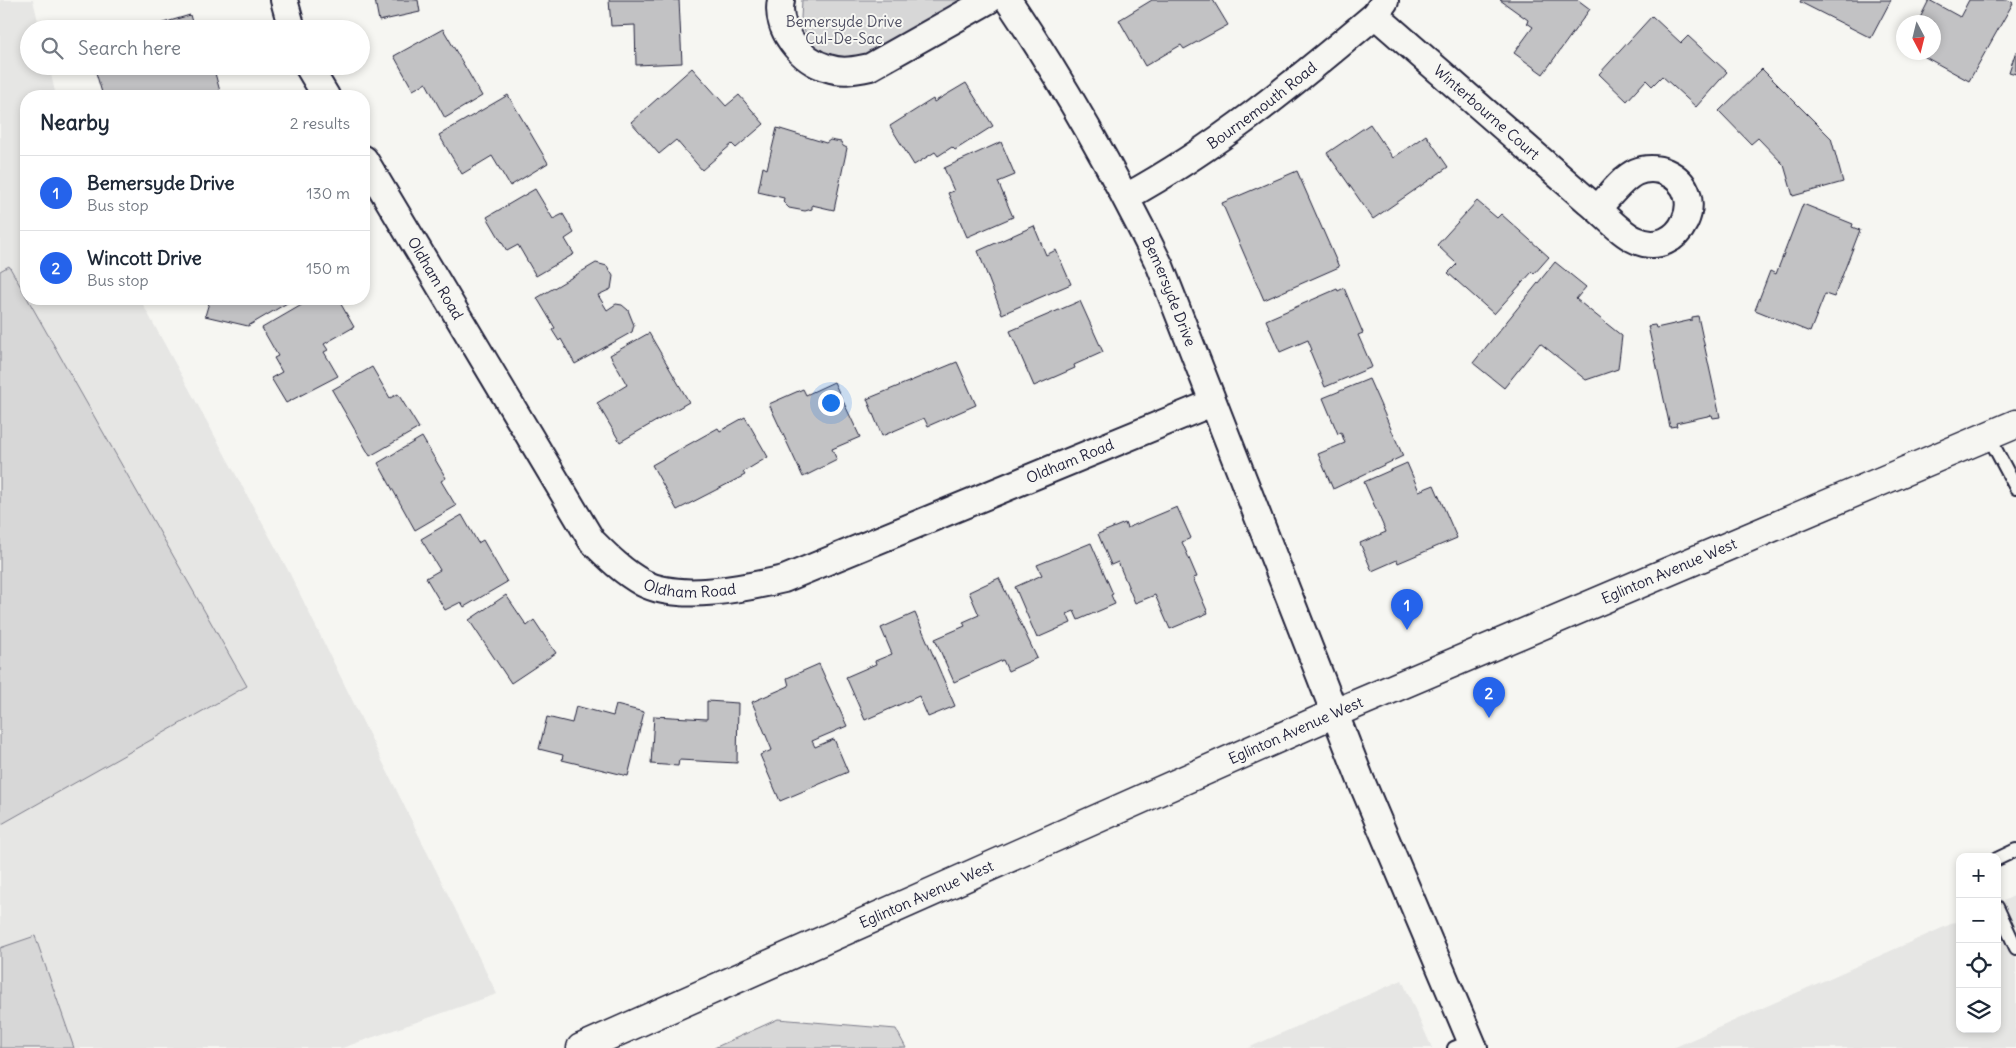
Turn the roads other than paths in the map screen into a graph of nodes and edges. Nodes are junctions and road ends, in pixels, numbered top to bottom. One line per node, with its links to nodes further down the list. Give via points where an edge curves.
1 (284, 0): 6 (street)
2 (781, 0): 3 (street, via 783,26 793,44 809,60 828,68 849,71 870,67)
3 (989, 0)
4 (1008, 0): 10 (street, Bemersyde Drive)
5 (1380, 8): 10 (street, Bournemouth Road, via 1273,98 1160,179); 11 (street, Winterbourne Court)
6 (290, 20)
7 (313, 75): 8 (street)
8 (322, 90)
9 (370, 169): 12 (street, Oldham Road, via 592,542 619,568 645,584 674,590 713,592 784,579)
10 (1126, 197): 12 (street, Bemersyde Drive, via 1160,266)
11 (1597, 209)
12 (1212, 403): 16 (street, Bemersyde Drive)
13 (2016, 424): 14 (main road, Eglinton Avenue West)
14 (1989, 436): 15 (lane); 16 (main road, Eglinton Avenue West)
15 (2016, 488)
16 (1335, 713): 21 (street, Bemersyde Drive); 22 (main road, Eglinton Avenue West)
17 (2016, 850): 18 (lane)
18 (2001, 857)
19 (2001, 916): 20 (lane)
20 (2016, 948)
21 (1466, 1046)
22 (581, 1048)

